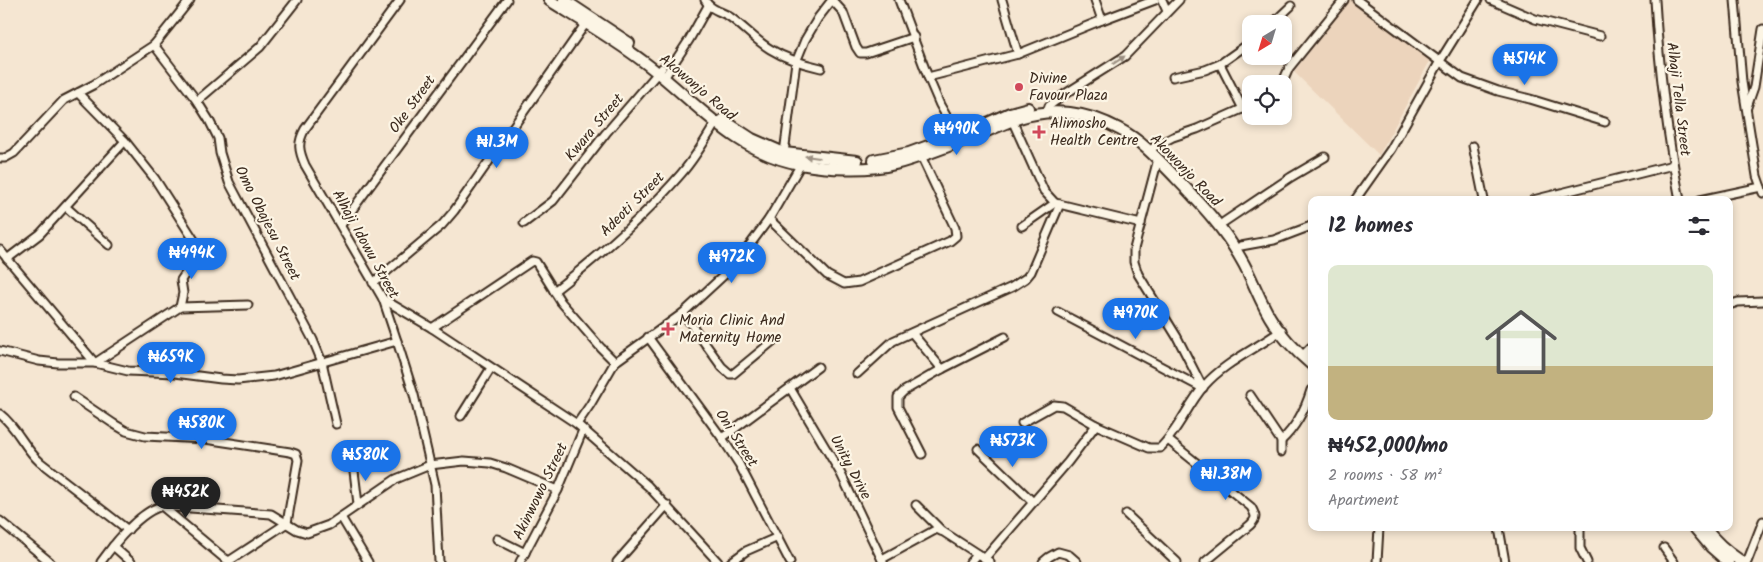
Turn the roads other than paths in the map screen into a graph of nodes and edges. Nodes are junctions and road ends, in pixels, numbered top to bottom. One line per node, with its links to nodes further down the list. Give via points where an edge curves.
1 (190, 0): 29 (street)
2 (298, 0): 41 (street, via 260,47)
3 (400, 0): 72 (street, Alhaji Idowu Street, via 299,142 305,165)
4 (506, 0): 72 (street, Oke Street)
5 (549, 0): 25 (main road, Akowonjo Road)
6 (564, 0): 36 (main road, Akowonjo Road, via 616,34)
7 (832, 0): 28 (street, via 843,12 860,53); 33 (street, via 805,40)
8 (900, 0): 28 (street)
9 (1002, 0): 31 (street)
10 (1095, 0): 24 (street)
11 (1155, 0): 24 (street)
12 (1162, 0): 22 (street)
13 (1179, 0): 22 (street)
14 (1344, 0): 37 (street)
15 (1357, 0): 32 (street)
16 (1478, 0): 32 (street)
17 (1491, 0): 27 (street, via 1535,19)
18 (1655, 0): 59 (street, Alhaji Tella Street, via 1658,48)
19 (1735, 0): 43 (street)
20 (706, 3): 33 (street, via 745,27 769,49); 36 (street, Kwara Street, via 689,40)
21 (1291, 6): 23 (street)
22 (1167, 11): 44 (street, one-way to 22, via 1125,56)
23 (1282, 15)
24 (1102, 20): 31 (street)
25 (586, 24): 36 (main road, Akowonjo Road); 79 (street, via 454,211 442,225)
26 (1763, 29): 43 (street, via 1754,87)
27 (1600, 36)
28 (914, 37): 38 (street)
29 (154, 45): 40 (street); 41 (street, Omo Obajesu Street)
30 (1242, 48): 34 (street)
31 (1018, 54): 38 (street)
32 (1440, 61): 47 (street, via 1462,78); 61 (street, via 1391,149)
33 (796, 62): 35 (street); 53 (street)
34 (1220, 64): 39 (street); 42 (street)
35 (822, 68)
36 (663, 73): 48 (main road, Akowonjo Road); 53 (main road, Akowonjo Road, via 719,118 752,139); 70 (street, Kwara Street, via 606,133 553,201)
37 (1286, 75)
38 (928, 76): 49 (street)
39 (1173, 77)
40 (78, 93): 50 (street); 56 (street, via 64,100 14,153)
41 (197, 101): 97 (street, Omo Obajesu Street, via 218,138 230,182)
42 (1242, 107)
43 (1746, 107): 60 (street)
44 (1048, 109): 46 (main road, Akowonjo Road); 49 (main road, Akowonjo Road, via 1029,108 1010,113); 51 (main road, Akowonjo Road, via 1070,107 1111,120); 57 (main road, Akowonjo Road, via 1108,123 1132,136)
45 (1242, 109): 51 (street)
46 (1012, 120): 49 (main road, Akowonjo Road); 66 (street, via 1044,190)
47 (1605, 122)
48 (715, 124): 58 (main road, Akowonjo Road, via 779,160); 80 (street, Adeoti Street, via 682,173 660,196 607,247)
49 (958, 138): 53 (main road, Akowonjo Road, one-way to 53, via 870,161); 54 (main road, Akowonjo Road)
50 (125, 141): 67 (street); 85 (street, via 155,179 201,251 181,280)
51 (1154, 146): 69 (main road, Akowonjo Road)
52 (1473, 146): 62 (street)
53 (784, 153)
54 (921, 156): 58 (main road, Akowonjo Road, via 892,165 863,167); 68 (street, via 956,236 950,242 859,282 844,284 827,276)
55 (1325, 157): 69 (street)
56 (0, 158)
57 (1158, 159): 71 (street); 89 (main road, Akowonjo Road, via 1228,237 1272,321)
58 (801, 164): 68 (street)
59 (1674, 165): 63 (street); 64 (street, Alhaji Tella Street)
60 (1762, 190): 65 (street)
61 (1358, 196)
62 (1483, 196)
63 (1549, 196)
64 (1679, 196)
65 (1725, 196)
66 (1057, 204): 71 (street); 73 (street); 90 (street, via 1026,278)
67 (66, 207): 75 (street); 78 (street, via 40,234)
68 (769, 218): 86 (street, via 736,265)
69 (1224, 222): 76 (main road, Akowonjo Road)
70 (524, 223)
71 (1141, 224): 105 (street, via 1134,249 1138,274)
72 (341, 225): 79 (street, Alhaji Idowu Street)
73 (1022, 226)
74 (1308, 227): 76 (street, via 1274,240)
75 (109, 245)
76 (1240, 246): 89 (main road, Akowonjo Road)
77 (0, 250): 78 (street)
78 (8, 259): 99 (street)
79 (373, 282): 81 (street, Alhaji Idowu Street)
80 (554, 291): 88 (street, via 536,262 532,261); 98 (street)
81 (383, 299): 88 (street); 94 (street, Alhaji Idowu Street)
82 (1763, 301): 83 (street)
83 (1733, 304)
84 (248, 306): 85 (street)
85 (180, 307): 99 (street)
86 (683, 312): 91 (street); 93 (street, via 730,374)
87 (1058, 312): 105 (street)
88 (432, 328): 101 (street)
89 (1282, 330): 96 (main road, Akowonjo Road); 105 (street, via 1216,374)
90 (912, 333): 102 (street); 103 (street, via 893,341)
91 (648, 337): 98 (street); 116 (street, Oni Street)
92 (1005, 338): 102 (street)
93 (774, 340)
94 (397, 341): 97 (street); 123 (street, Alhaji Idowu Street, via 414,395)
95 (0, 351): 99 (street, via 39,361)
96 (1308, 353)
97 (322, 362): 99 (street, via 274,376 238,380 128,371); 112 (street, Omo Obajesu Street)
98 (616, 362): 113 (street)
99 (95, 363)
100 (818, 367): 104 (street)
101 (491, 368): 110 (street); 113 (street)
102 (942, 369): 121 (street, via 898,397 898,407)
103 (857, 374)
104 (790, 388): 116 (street); 149 (street, Unity Drive, via 841,474)
105 (1203, 388): 117 (street)
106 (1250, 395): 118 (street)
107 (74, 397): 134 (street, via 114,424 136,434 205,439 296,454 298,460)
108 (1308, 398): 118 (street, via 1301,416)
109 (0, 414): 135 (street, via 10,422 40,462)
110 (461, 416)
111 (1022, 423): 114 (street, via 1054,405 1063,406)
112 (336, 424)
113 (577, 424): 115 (street)
114 (1096, 424): 117 (street, via 1149,448 1160,448); 125 (street, via 1068,462)
115 (583, 430): 124 (street, Akinwowo Street); 127 (street, via 630,468)
116 (722, 438): 142 (street, Oni Street)
117 (1168, 440): 164 (street, via 1251,507 1256,516 1256,520)
118 (1281, 441): 120 (street)
119 (978, 450): 125 (street)
120 (1282, 452)
121 (922, 454)
122 (353, 463): 126 (street)
123 (430, 465): 124 (street, via 464,461 490,463); 126 (street, via 386,485); 154 (street, Alhaji Idowu Street, via 435,485)
124 (558, 490): 146 (street, Akinwowo Street)
125 (1032, 501): 148 (street)
126 (358, 504): 131 (street)
127 (666, 505): 156 (street); 157 (street)
128 (163, 506): 134 (street, via 271,514); 134 (street, via 229,561); 135 (street, via 150,511)
129 (916, 506): 136 (street)
130 (1126, 514): 163 (street)
131 (340, 517): 134 (street, via 307,533); 153 (street)
132 (0, 521): 150 (street)
133 (1763, 521): 171 (street)
134 (287, 523)
135 (128, 530): 144 (street)
136 (942, 531): 147 (street); 149 (street, via 937,529)
137 (1379, 531): 165 (street)
138 (1500, 531): 166 (street)
139 (1580, 531): 167 (street, via 1580,548)
140 (1698, 531): 169 (main road)
141 (1707, 531): 170 (main road, via 1727,552)
142 (778, 538): 158 (street, via 746,551); 159 (street, Oni Street)
143 (497, 539): 146 (street)
144 (113, 546): 151 (street); 152 (street)
145 (1664, 548): 168 (street)
146 (525, 553): 155 (street, Akinwowo Street)
147 (977, 554): 148 (street); 160 (street)
148 (988, 560)
149 (883, 561)
150 (50, 562)
151 (101, 562)
152 (130, 562)
153 (368, 562)
154 (439, 562)
155 (520, 562)
156 (617, 562)
157 (718, 562)
158 (731, 562)
159 (790, 562)
160 (970, 562)
161 (1044, 562): 162 (street, via 1058,552)
162 (1077, 562)
163 (1177, 562)
164 (1205, 562)
165 (1377, 562)
166 (1505, 562)
167 (1587, 562)
168 (1674, 562)
169 (1728, 562)
170 (1742, 562)
171 (1747, 562)

